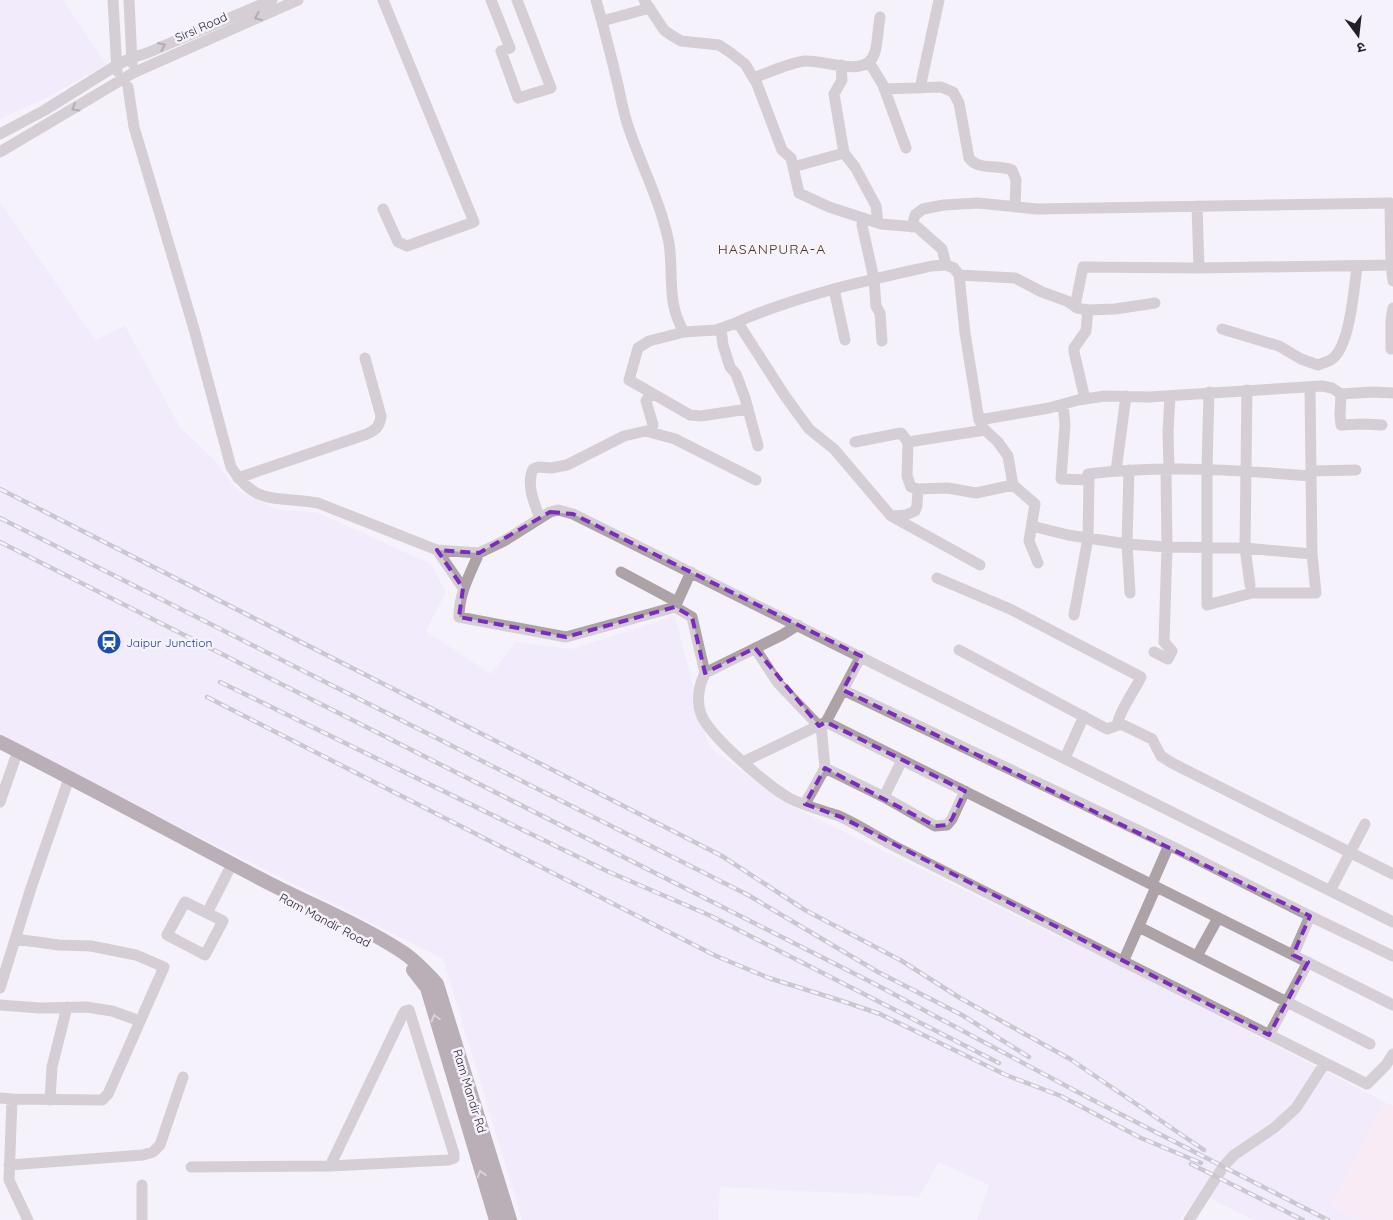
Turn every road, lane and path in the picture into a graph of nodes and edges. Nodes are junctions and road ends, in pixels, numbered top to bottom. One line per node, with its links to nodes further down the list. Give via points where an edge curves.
1 (113, 0): 15 (street)
2 (129, 0): 13 (street)
3 (272, 0): 13 (street, Sirsi Road, one-way to 3)
4 (298, 0): 17 (street, Sirsi Road, one-way to 17)
5 (383, 0): 29 (street, via 474,222 407,246 398,242)
6 (492, 0): 7 (street, via 510,48 501,51 518,98 551,88)
7 (517, 0)
8 (596, 0): 12 (street)
9 (939, 0): 20 (street)
10 (647, 4): 12 (street); 18 (street, via 671,35 681,41 719,45 745,64)
11 (880, 17): 14 (street, via 876,51)
12 (602, 21): 48 (street, via 628,128 647,173 669,244 672,305)
13 (131, 58): 15 (street, Sirsi Road); 17 (street)
14 (869, 62): 16 (street, via 854,67); 21 (street)
15 (117, 65): 19 (street); 22 (street, Sirsi Road)
16 (841, 65): 18 (street, via 804,61); 25 (street, via 842,80 834,94)
17 (134, 73): 19 (street)
18 (754, 78): 26 (street, via 782,150 791,158)
19 (123, 85): 24 (street, one-way to 24); 78 (street, via 231,467)
20 (920, 88): 21 (street); 28 (street, via 941,87 953,92 959,103 969,158 978,165 1012,170 1016,180)
21 (884, 89): 23 (street)
22 (0, 134)
23 (906, 148)
24 (0, 152)
25 (844, 154): 26 (street); 31 (street, via 876,206)
26 (793, 167): 30 (street, via 799,193)
27 (1197, 206): 28 (street); 34 (street, via 1390,203); 36 (street)
28 (1015, 207): 32 (street, via 978,203 923,209 915,215)
29 (383, 209)
30 (863, 218): 31 (street); 38 (street)
31 (878, 223): 32 (street)
32 (912, 227): 33 (street, via 917,227 942,249)
33 (946, 265): 37 (street); 38 (street)
34 (1391, 265): 35 (street); 39 (street)
35 (1351, 266): 36 (street); 53 (street, via 1356,267 1345,342 1333,359)
36 (1199, 268): 42 (street, via 1083,266)
37 (959, 275): 42 (street, via 1015,278); 65 (street, via 965,333)
38 (874, 280): 40 (street); 50 (street)
39 (1393, 281)
40 (834, 289): 45 (street, via 792,301); 49 (street)
41 (1155, 303): 44 (street)
42 (1075, 306): 44 (street)
43 (1393, 308): 51 (street)
44 (1088, 310): 62 (street, via 1086,331 1074,348)
45 (734, 324): 46 (street); 83 (street, via 740,326 809,429 834,449)
46 (721, 329): 48 (street); 64 (street, via 730,367 736,374)
47 (1222, 330): 53 (street, via 1279,346)
48 (684, 332): 57 (street, via 649,341 638,348 629,380)
49 (845, 340)
50 (882, 341)
51 (1391, 349)
52 (364, 358): 78 (street, via 381,416 378,428)
53 (1318, 365): 54 (street)
54 (1316, 387): 55 (street); 59 (street, via 1332,388); 77 (street)
55 (1247, 390): 56 (street); 74 (street)
56 (1209, 392): 61 (street); 71 (street)
57 (651, 393): 64 (street, via 690,415); 67 (street, via 646,401)
58 (1393, 393): 59 (street)
59 (1341, 394): 66 (street, via 1341,425)
60 (1126, 396): 61 (street); 62 (street); 76 (street)
61 (1170, 396): 72 (street)
62 (1085, 399): 63 (street)
63 (1063, 404): 65 (street); 80 (street, via 1065,424 1061,479)
64 (748, 410): 70 (street)
65 (982, 425): 69 (street); 81 (street, via 1008,456)
66 (1382, 425)
67 (652, 426)
68 (855, 442): 69 (street, via 901,433)
69 (908, 442): 82 (street, via 907,476 911,487)
70 (758, 446)
71 (1206, 468): 72 (street); 74 (street); 89 (street)
72 (1168, 469): 73 (street); 88 (street)
73 (1129, 470): 76 (street); 87 (street)
74 (1245, 470): 77 (street); 90 (street)
75 (1356, 470): 77 (street)
76 (1116, 471): 80 (street, via 1088,474)
77 (1311, 474): 93 (street)
78 (238, 478): 91 (street, via 253,492 272,500 318,503)
79 (756, 480): 84 (street, via 675,439 658,433 640,432 624,436 567,465 533,469 531,489)
80 (1089, 480): 86 (street)
81 (1013, 485): 82 (street, via 976,493 948,488); 85 (street, via 1035,504)
82 (918, 489): 83 (street, via 915,511)
83 (891, 516): 95 (street)
84 (540, 518): 92 (street, via 504,541); 97 (street, via 558,510 573,514)
85 (1032, 526): 86 (street); 94 (street, via 1029,541)
86 (1088, 538): 87 (street); 103 (street)
87 (1127, 544): 88 (street); 101 (street)
88 (1167, 547): 89 (street); 107 (street, via 1164,642 1172,651 1168,659)
89 (1207, 547): 90 (street); 93 (street, via 1207,605 1252,592 1316,593)
90 (1245, 548): 93 (street); 99 (street)
91 (438, 550): 92 (street); 100 (street)
92 (478, 552): 100 (street)
93 (1312, 554)
94 (1038, 563)
95 (980, 565)
96 (621, 572): 102 (street)
97 (691, 572): 102 (street); 104 (street)
98 (937, 578): 113 (street, via 1010,609 1141,677 1120,713)
99 (1250, 585)
100 (463, 588): 102 (street, via 459,617 566,637)
101 (1130, 593)
102 (676, 605): 109 (street, via 692,617)
103 (1074, 615)
104 (798, 625): 105 (street); 108 (street)
105 (755, 648): 109 (street); 112 (street, via 778,683)
106 (959, 650): 111 (street)
107 (1154, 652)
108 (861, 656): 110 (street); 116 (street)
109 (705, 673): 119 (street, via 699,695 700,713 708,728)
110 (843, 690): 112 (street); 127 (street)
111 (1084, 716): 113 (street, via 1107,729); 116 (street)
112 (822, 724): 118 (street); 119 (street); 120 (street)
113 (1117, 725): 128 (street, via 1152,739 1162,756 1172,763)
114 (0, 742): 144 (main road, Ram Mandir Road, via 360,928 402,951)
115 (0, 752): 117 (main road, Ram Mandir Road)
116 (1065, 758): 132 (street)
117 (15, 759): 121 (main road, Ram Mandir Road); 124 (street)
118 (902, 760): 122 (street); 123 (street)
119 (743, 762): 125 (street, via 786,796)
120 (825, 768): 123 (street); 125 (street)
121 (67, 784): 129 (main road, Ram Mandir Road); 138 (street)
122 (965, 791): 123 (street, via 952,819 942,826 935,826); 131 (street)
123 (884, 797)
124 (0, 802)
125 (805, 804): 142 (street, via 841,818)
126 (1365, 824): 128 (street)
127 (1169, 845): 131 (street); 134 (street)
128 (1350, 852): 130 (street); 132 (street)
129 (229, 870): 133 (street); 159 (main road, Ram Mandir Road, one-way to 129, via 427,988 413,969)
130 (1393, 874)
131 (1154, 886): 135 (street); 137 (street)
132 (1330, 891): 136 (street)
133 (208, 913): 133 (street, via 223,921 205,955 168,935 185,902)
134 (1310, 916): 139 (street); 141 (street)
135 (1218, 918): 139 (street); 140 (street)
136 (1393, 922)
137 (1139, 927): 140 (street); 142 (street)
138 (15, 939): 145 (street); 150 (street, via 100,948 136,955 164,967)
139 (1293, 955): 143 (street)
140 (1197, 956): 146 (street)
141 (1393, 956)
142 (1123, 962): 151 (street)
143 (1308, 962): 146 (street); 148 (street)
144 (422, 968): 159 (main road, Ram Mandir Rd, via 437,984)
145 (0, 988)
146 (1286, 1001): 151 (street); 152 (street)
147 (0, 1005): 149 (street)
148 (1393, 1005)
149 (67, 1008): 150 (street, via 112,1011); 158 (street, via 52,1067)
150 (140, 1021): 158 (street, via 108,1094 102,1100)
151 (1269, 1035): 154 (street)
152 (1370, 1044)
153 (1393, 1054): 154 (street, via 1367,1084)
154 (1325, 1063): 170 (street, via 1296,1108 1223,1167)
155 (184, 1076): 161 (street, via 160,1146 153,1152)
156 (0, 1098): 157 (street)
157 (12, 1099): 158 (street); 161 (street)
158 (50, 1100)
159 (475, 1131): 160 (street); 168 (main road, Ram Mandir Road, one-way to 159); 169 (main road, Ram Mandir Rd)
160 (449, 1139): 162 (street, via 454,1156 452,1160); 162 (street, via 407,1010)
161 (9, 1165): 164 (street)
162 (330, 1166): 163 (street)
163 (191, 1168)
164 (5, 1179): 166 (street)
165 (142, 1185): 167 (street)
166 (28, 1220)
167 (142, 1220)
168 (496, 1220): 169 (street)
169 (510, 1220)
170 (1189, 1220)

